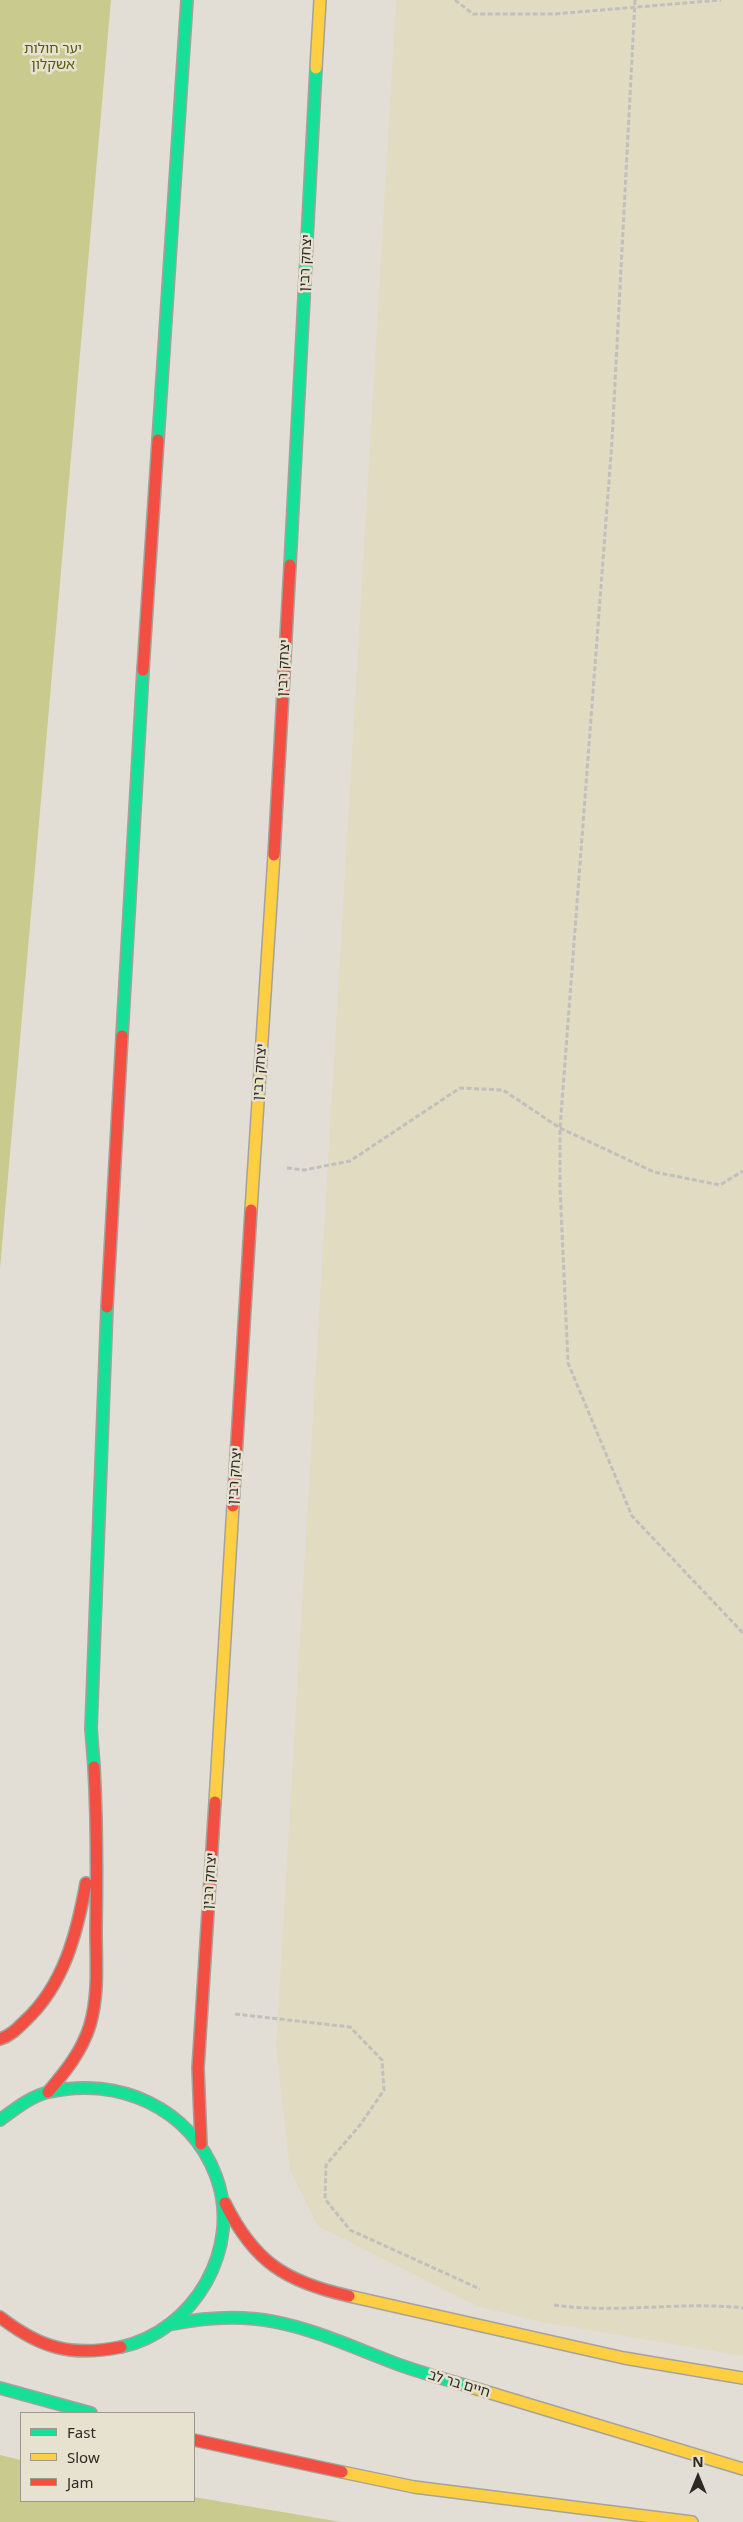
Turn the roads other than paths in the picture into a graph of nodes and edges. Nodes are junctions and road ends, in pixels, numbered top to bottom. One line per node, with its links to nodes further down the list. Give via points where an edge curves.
1 (187, 0): 3 (main road, via 139,741 105,1346 91,1728)
2 (320, 0): 9 (main road, יצחק רבין, via 283,693 198,2068)
3 (97, 1820): 4 (main road, via 70,1954 50,1994 33,2017); 5 (main road, via 96,1994 82,2045 69,2068)
4 (0, 2039)
5 (48, 2092): 7 (main road); 9 (main road, via 82,2086 116,2088 156,2104 178,2118)
6 (9, 2099): 7 (main road)
7 (26, 2101): 8 (main road)
8 (0, 2120)
9 (200, 2144): 10 (main road, via 214,2170)
10 (222, 2197): 12 (main road, via 223,2233 215,2267 198,2299); 13 (main road, via 237,2230 253,2251 274,2269 318,2289 624,2358)
11 (0, 2317): 12 (main road, via 23,2336 60,2350 100,2352 138,2344)
12 (173, 2324): 17 (main road, חיים בר לב, via 209,2317 246,2317 285,2324 326,2336 416,2371)
13 (743, 2378)
14 (0, 2388): 15 (main road)
15 (87, 2412)
16 (195, 2440): 18 (main road, via 414,2487)
17 (743, 2469)
18 (692, 2522)

